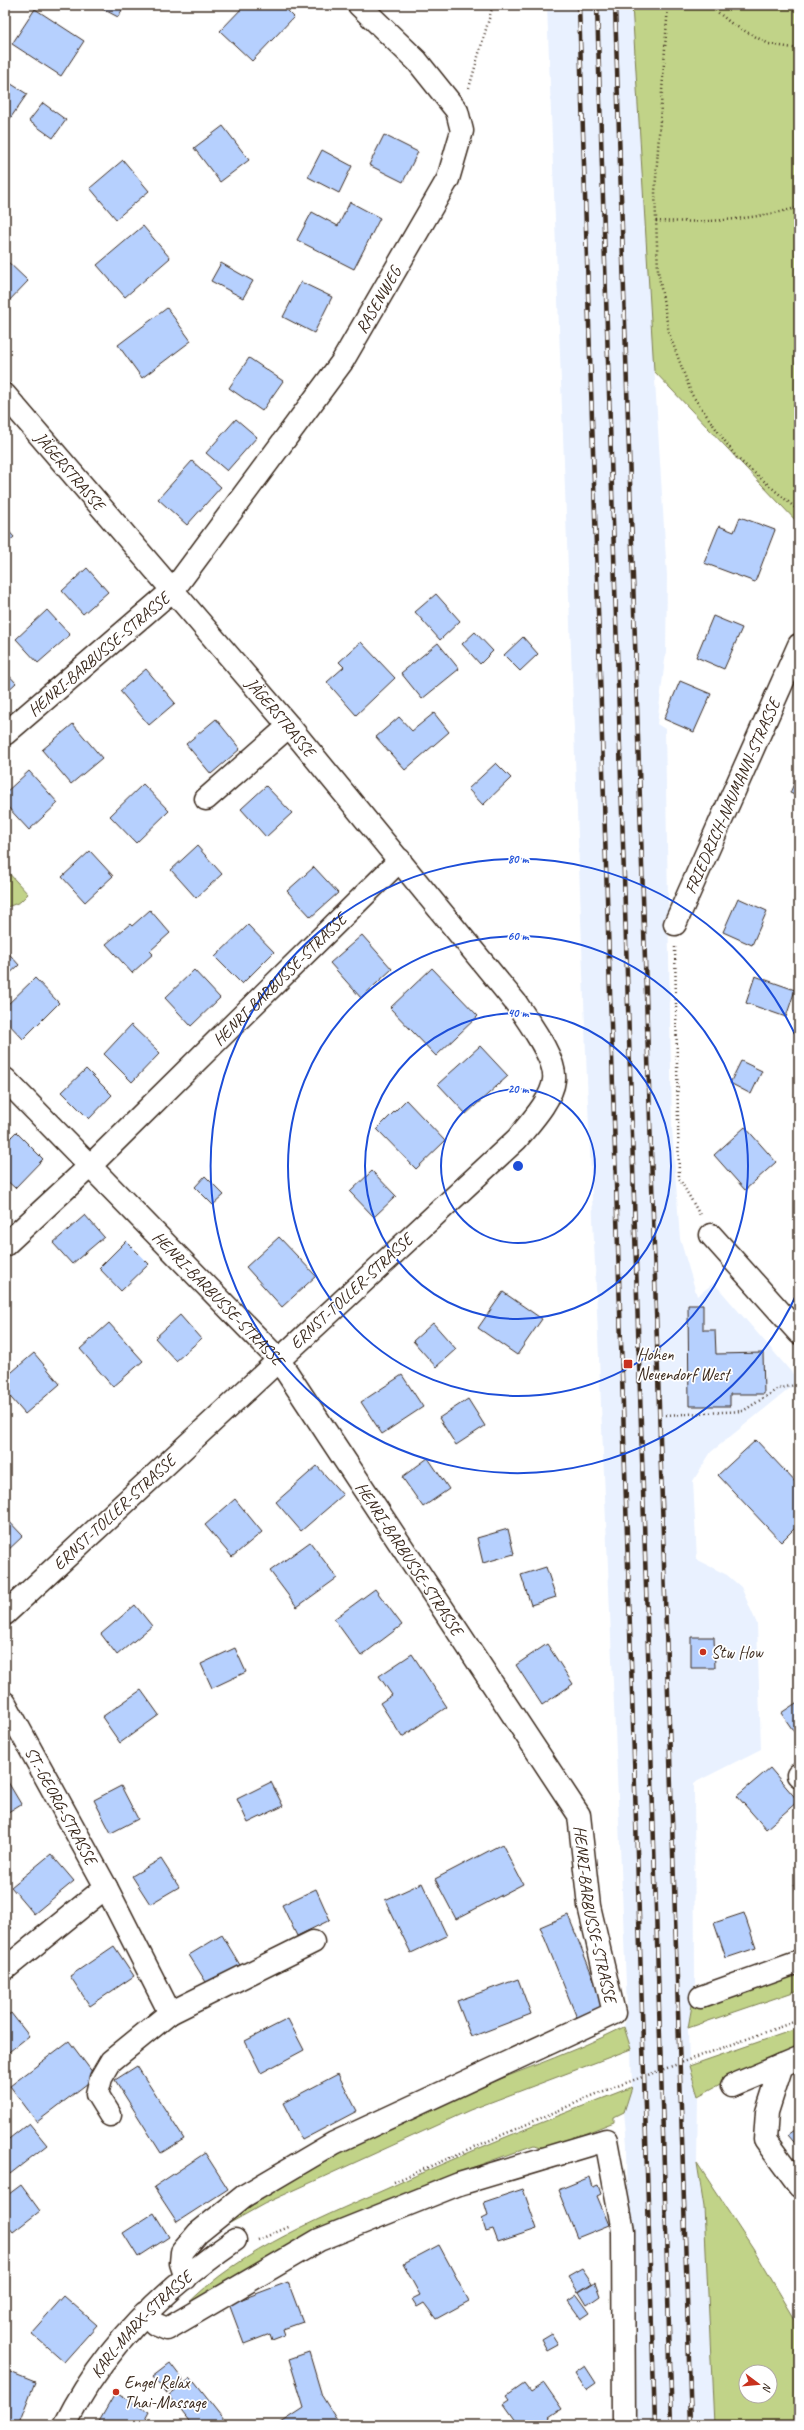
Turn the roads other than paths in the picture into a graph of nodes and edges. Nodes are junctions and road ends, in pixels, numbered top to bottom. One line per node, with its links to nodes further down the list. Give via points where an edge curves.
1 (360, 5): 3 (street, RASENWEG, via 417,61 457,111 462,131 448,179 342,362)
2 (5, 395): 3 (street, JÄGERSTRASSE)
3 (174, 589): 5 (street, JÄGERSTRASSE); 6 (street, HENRI-BARBUSSE-STRASSE)
4 (799, 645): 9 (street, FRIEDRICH-NAUMANN-STRASSE)
5 (289, 726): 7 (street); 8 (street, JÄGERSTRASSE)
6 (5, 734)
7 (206, 800)
8 (400, 860): 10 (street, JÄGERSTRASSE, via 516,1003); 12 (street, HENRI-BARBUSSE-STRASSE)
9 (675, 924)
10 (545, 1047): 16 (street, ERNST-TOLLER-STRASSE, via 554,1079 543,1106 517,1139)
11 (5, 1079): 12 (street, HENRI-BARBUSSE-STRASSE)
12 (90, 1166): 14 (street, HENRI-BARBUSSE-STRASSE); 16 (street, HENRI-BARBUSSE-STRASSE)
13 (711, 1235): 15 (street)
14 (5, 1245)
15 (799, 1333)
16 (278, 1359): 17 (street, ERNST-TOLLER-STRASSE); 30 (street, HENRI-BARBUSSE-STRASSE, via 579,1815 589,1906 614,2013 334,2143 244,2196 198,2233 182,2252 181,2263)
17 (5, 1614)
18 (5, 1703): 19 (street, ST.-GEORG-STRASSE)
19 (106, 1887): 22 (street); 24 (street, ST.-GEORG-STRASSE)
20 (313, 1942): 24 (street)
21 (799, 1962): 23 (street)
22 (5, 1969)
23 (701, 1997)
24 (170, 2013): 27 (street, via 111,2061 101,2078 97,2094)
25 (791, 2062): 26 (street); 28 (street, via 767,2112 765,2140)
26 (732, 2086)
27 (110, 2115)
28 (799, 2186)
29 (244, 2241): 30 (street, KARL-MARX-STRASSE, via 209,2258)
30 (186, 2278): 31 (street, KARL-MARX-STRASSE)
31 (146, 2313): 32 (street, KARL-MARX-STRASSE, via 108,2355 78,2397); 33 (street, via 155,2324 167,2329 333,2234 459,2184 606,2140 623,2231)
32 (65, 2425)
33 (624, 2425)

